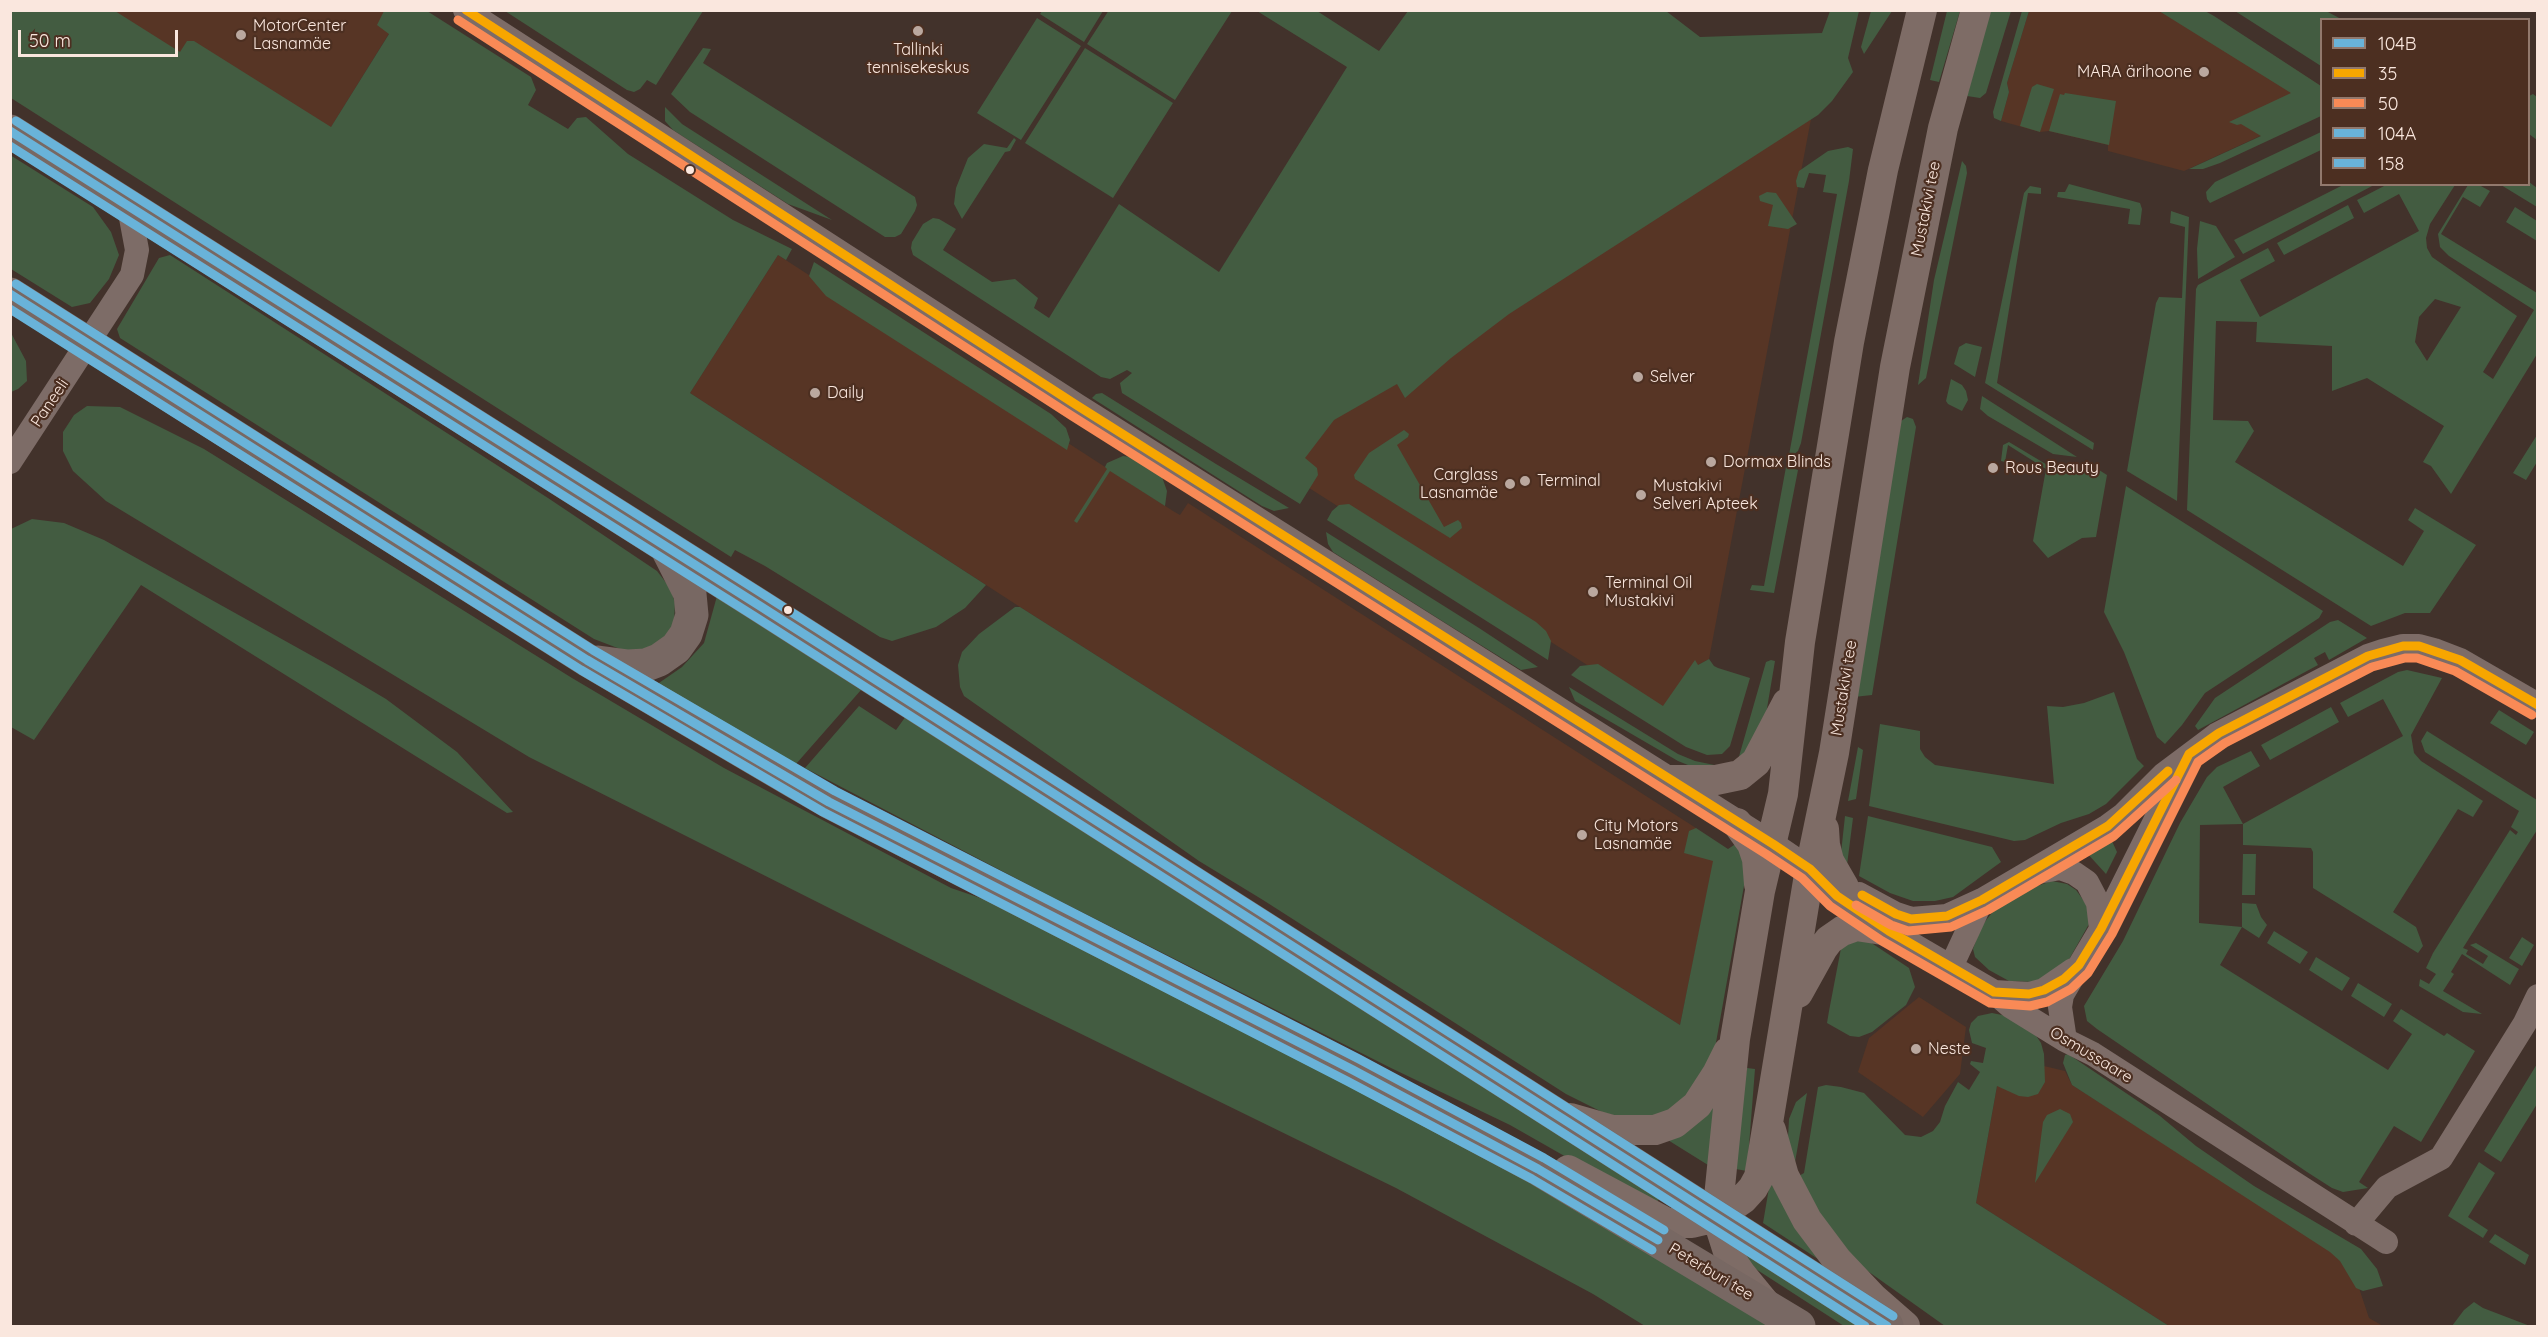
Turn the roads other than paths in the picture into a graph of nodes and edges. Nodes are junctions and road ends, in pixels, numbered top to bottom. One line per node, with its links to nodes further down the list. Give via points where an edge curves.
1 (465, 10): 14 (street, via 1078,406)
2 (1922, 10): 11 (main road, via 1883,170 1849,342)
3 (1976, 10): 16 (main road, Mustakivi tee, via 1943,128 1895,368)
4 (10, 131): 5 (highway)
5 (129, 207): 7 (street, via 136,264); 9 (highway)
6 (10, 294): 7 (highway, Peterburi tee)
7 (89, 345): 8 (street, Paneeli); 10 (highway, Peterburi tee)
8 (10, 462)
9 (665, 546): 10 (highway, via 690,594 692,615 686,634 676,648 646,665); 34 (highway)
10 (587, 660): 33 (highway, Peterburi tee, via 829,802)
11 (1796, 684): 14 (main road, via 1756,762 1740,775 1716,780); 15 (main road)
12 (2538, 705): 13 (street, via 2460,660 2419,646 2403,646 2368,656 2219,733)
13 (2189, 754): 20 (street, via 2108,826); 24 (street)
14 (1670, 780): 17 (street)
15 (1783, 794): 18 (main road); 19 (main road)
16 (1824, 802): 19 (main road, Mustakivi tee); 21 (main road, via 1825,845)
17 (1737, 823): 18 (street); 22 (main road, via 1752,844)
18 (1773, 844): 19 (main road); 22 (main road)
19 (1801, 869): 21 (street); 22 (main road, via 1775,874); 25 (street, Osmussaare); 30 (main road, Mustakivi tee, via 1802,915)
20 (2024, 874): 23 (street); 24 (street, via 2060,868 2087,882 2098,903)
21 (1844, 887): 23 (street, via 1911,919 1947,916)
22 (1760, 891): 31 (main road)
23 (1982, 900): 27 (street)
24 (2101, 929): 26 (street)
25 (1889, 931): 27 (street, Osmussaare); 30 (main road, via 1856,926 1829,940)
26 (2079, 965): 28 (street, via 2044,990 2029,994); 32 (street, via 2062,995)
27 (1951, 967): 28 (street, Osmussaare)
28 (1994, 992): 32 (street, Osmussaare)
29 (2538, 996): 37 (street, via 2441,1158 2387,1187)
30 (1786, 1017): 35 (main road, Mustakivi tee)
31 (1735, 1039): 34 (main road, via 1697,1105 1675,1123 1654,1130 1612,1130); 36 (main road)
32 (2065, 1040): 37 (street, Osmussaare, via 2093,1054)
33 (1353, 1070): 36 (main road, via 1469,1117 1667,1223); 39 (highway, Peterburi tee, via 1538,1169)
34 (1552, 1113): 36 (highway)
35 (1769, 1122): 36 (main road, via 1759,1176 1753,1188); 42 (main road, Mustakivi tee, via 1784,1176 1807,1220 1873,1298)
36 (1717, 1217): 39 (main road, Peterburi tee, via 1730,1258); 41 (highway)
37 (2356, 1224): 38 (street, Osmussaare)
38 (2386, 1242)
39 (1771, 1308): 40 (highway, Peterburi tee)
40 (1799, 1326)
41 (1887, 1326)
42 (1905, 1326)

